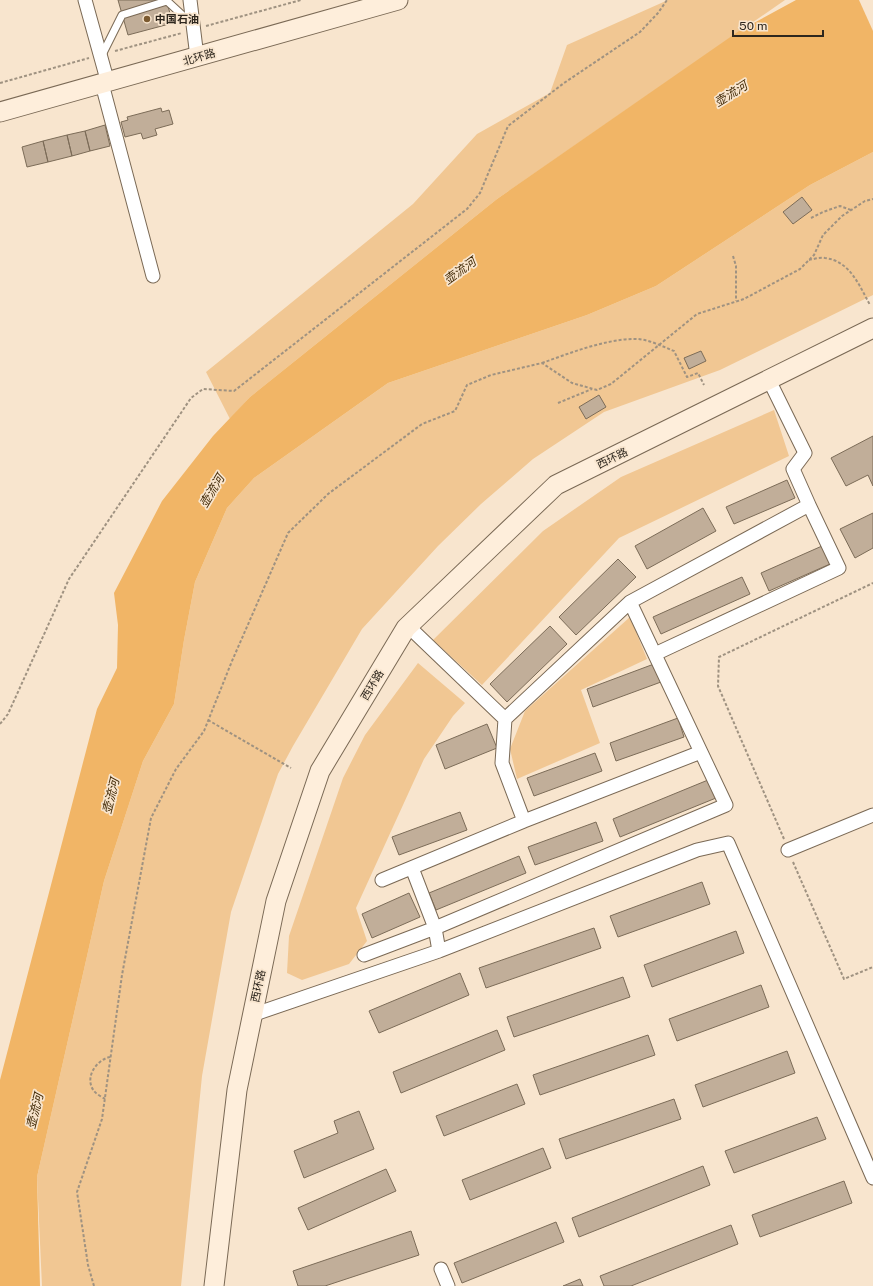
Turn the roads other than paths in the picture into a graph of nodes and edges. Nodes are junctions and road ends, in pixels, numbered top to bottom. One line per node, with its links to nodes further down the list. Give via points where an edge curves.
1 (84, 0): 5 (street)
2 (190, 0): 4 (street)
3 (398, 0): 6 (main road, 北环路)
4 (194, 28): 5 (lane, via 167,2 122,15); 6 (street)
5 (101, 56): 7 (street)
6 (197, 57): 7 (main road, 北环路)
7 (105, 83): 8 (main road, 北环路); 9 (street)
8 (0, 112)
9 (153, 276)
10 (873, 328): 11 (main road, 西环路)
11 (769, 380): 12 (street, via 805,453 793,469); 14 (main road, 西环路, via 556,485)
12 (809, 505): 13 (street); 15 (street, via 839,568)
13 (630, 602): 15 (street); 16 (street)
14 (408, 626): 16 (street); 26 (main road, 西环路, via 320,771 276,901)
15 (655, 654): 17 (street)
16 (505, 719): 19 (street, via 502,763)
17 (700, 752): 19 (street); 23 (street, via 726,805)
18 (873, 815): 20 (street)
19 (524, 821): 21 (street)
20 (788, 850)
21 (412, 868): 22 (street); 23 (street)
22 (382, 880)
23 (435, 928): 24 (street); 25 (street)
24 (439, 951): 26 (street); 27 (street, via 697,850 728,842)
25 (364, 955)
26 (252, 1015): 29 (main road, 西环路, via 237,1090)
27 (873, 1178)
28 (441, 1269): 30 (street)
29 (214, 1286)
30 (448, 1286)

